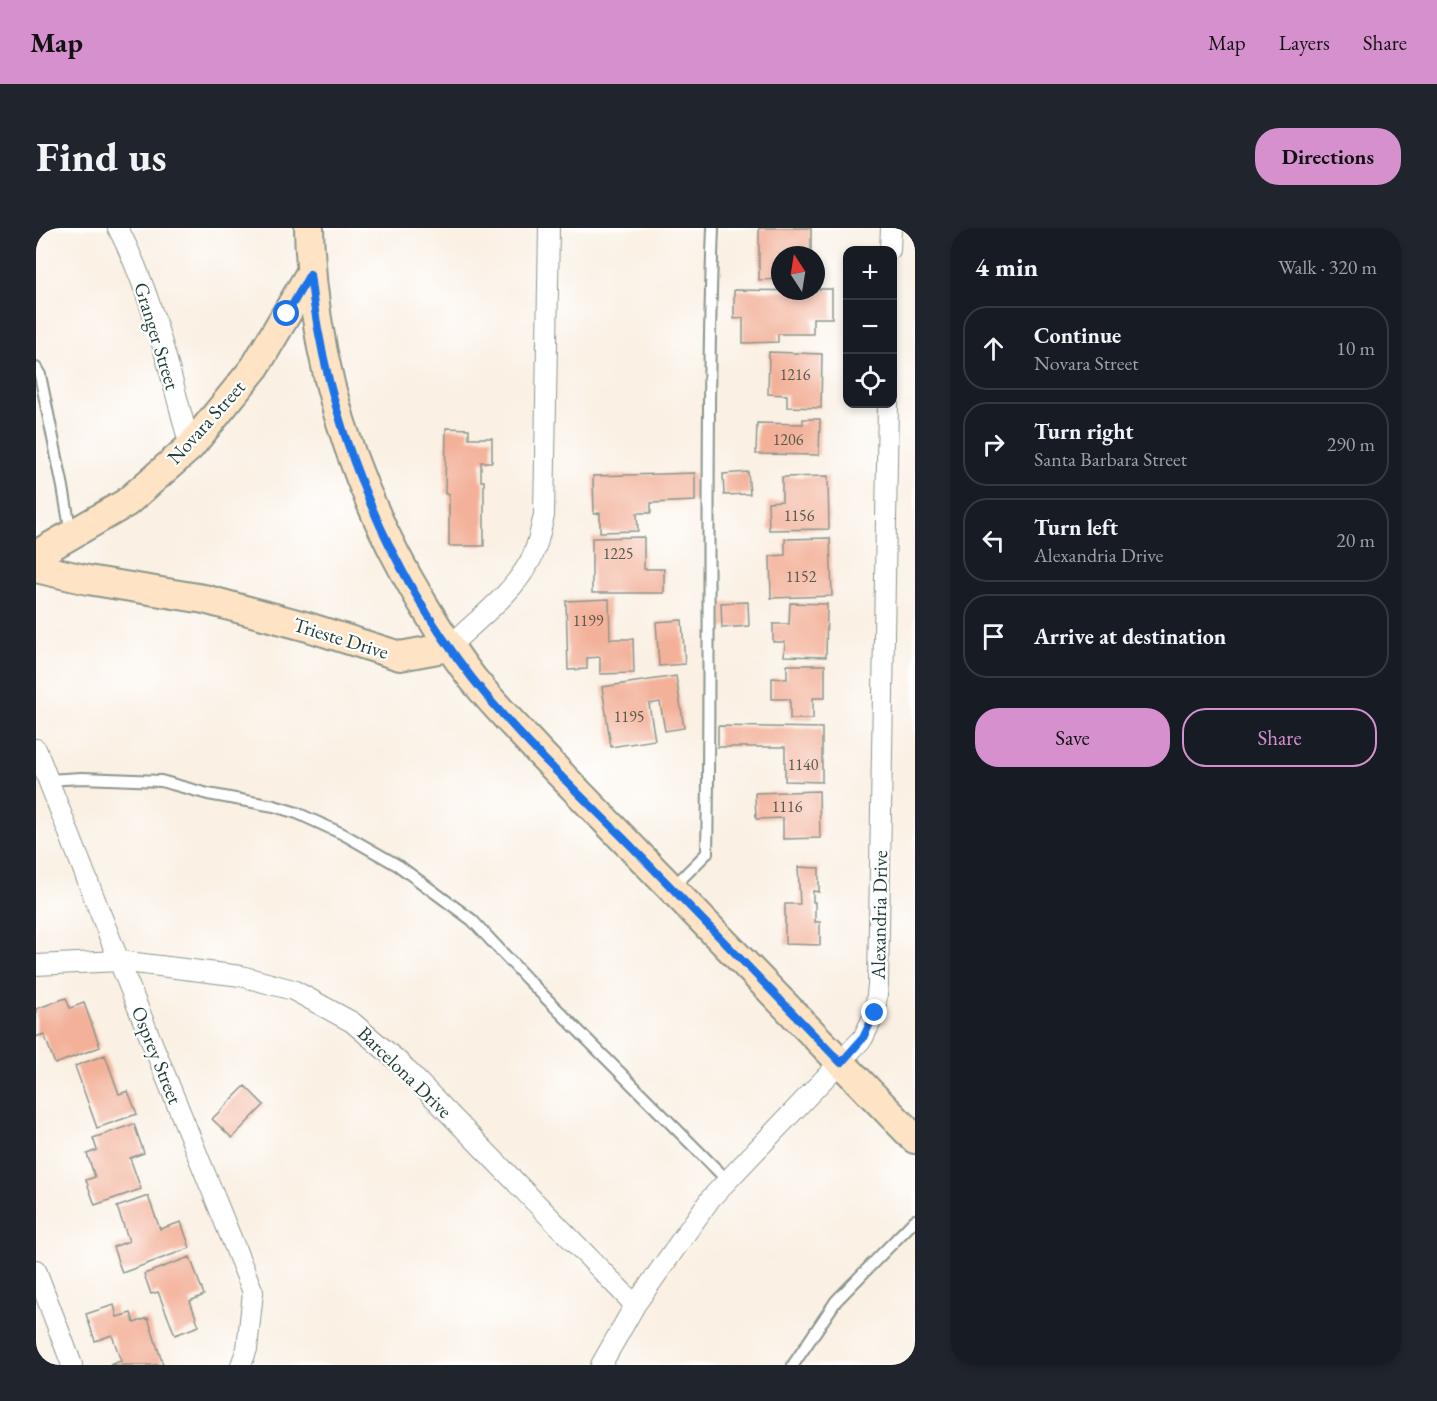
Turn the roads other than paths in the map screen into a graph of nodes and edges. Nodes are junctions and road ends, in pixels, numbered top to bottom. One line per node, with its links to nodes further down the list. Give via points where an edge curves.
1 (118, 228): 10 (street, Granger Street, via 150,309)
2 (309, 228): 7 (street)
3 (549, 228): 14 (street, via 544,516 531,560 500,600)
4 (713, 228): 17 (lane, via 706,853)
5 (891, 228): 6 (street)
6 (890, 246)
7 (310, 274): 10 (street, Novara Street, via 255,367); 14 (street, via 326,370 356,467 392,548)
8 (36, 368): 11 (lane)
9 (888, 408): 20 (street, Alexandria Drive, via 878,985 875,1013 867,1030)
10 (190, 447): 11 (street, Novara Street, via 126,503)
11 (71, 535): 12 (street, Novara Street)
12 (36, 555)
13 (36, 567): 14 (street, Trieste Drive, via 88,580 204,599 400,656)
14 (449, 647): 17 (street, via 506,716)
15 (36, 749): 16 (street, Osprey Street)
16 (43, 777): 18 (street, Osprey Street); 22 (lane, via 161,781 274,806 344,834 399,866 472,920)
17 (672, 888): 20 (street)
18 (118, 961): 19 (street, Barcelona Drive); 25 (street, Barcelona Drive, via 241,976 272,984 293,990 352,1022 399,1062); 27 (street, Osprey Street, via 253,1292 247,1349)
19 (36, 965)
20 (841, 1063): 21 (street); 22 (street, Alexandria Drive)
21 (915, 1139)
22 (728, 1180): 25 (street, Alexandria Drive)
23 (915, 1220): 29 (lane, via 836,1301)
24 (36, 1270): 26 (street)
25 (634, 1305): 28 (street, Alexandria Drive)
26 (72, 1365)
27 (241, 1365)
28 (601, 1365)
29 (793, 1365)

